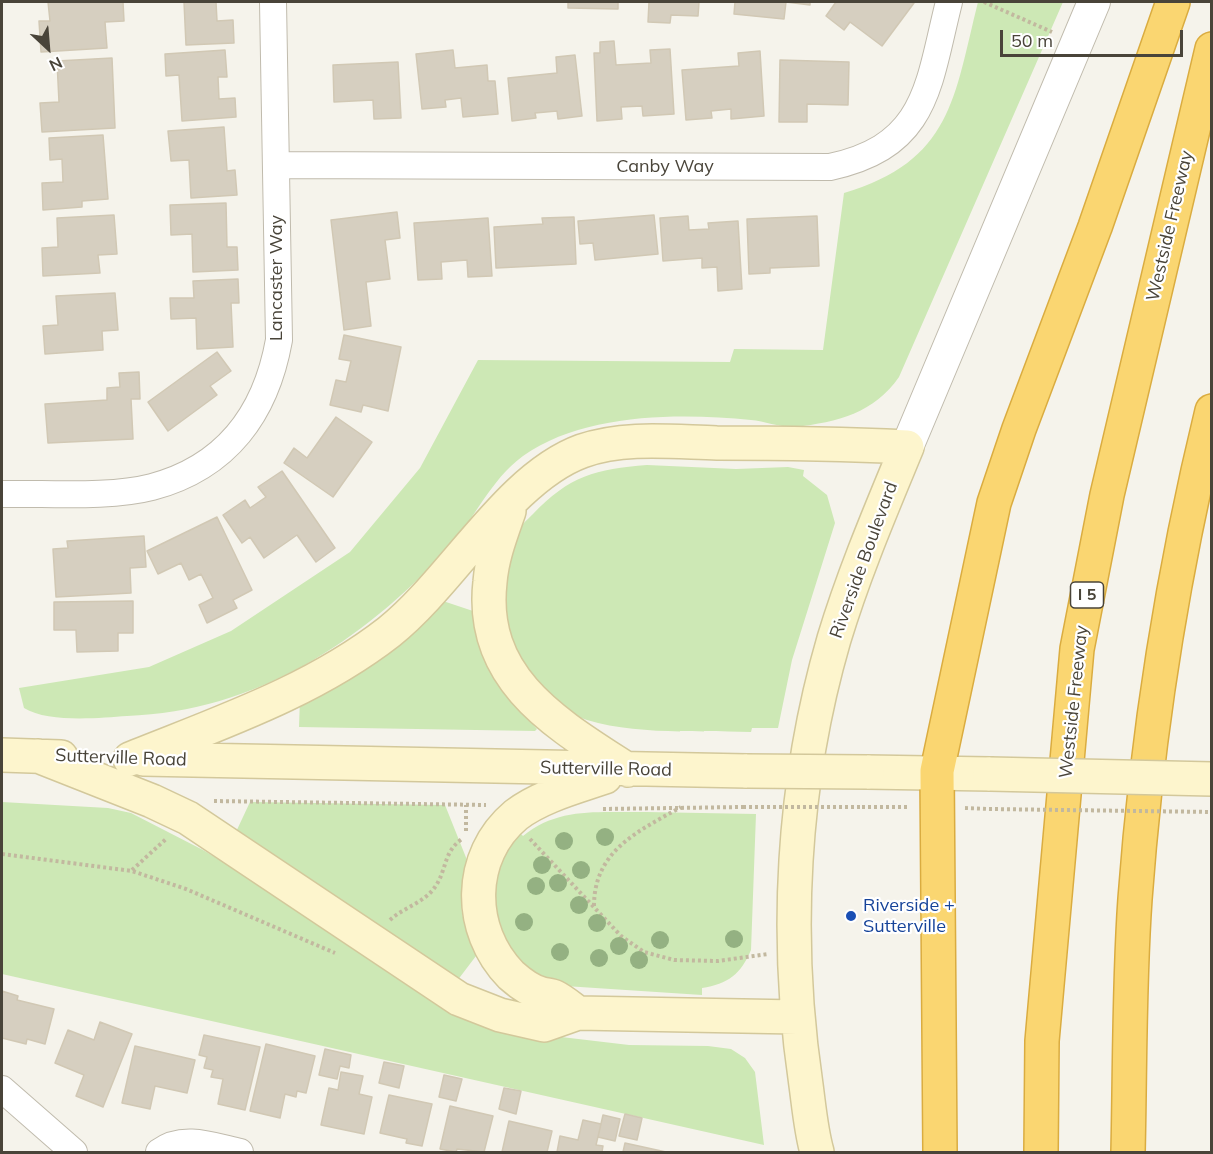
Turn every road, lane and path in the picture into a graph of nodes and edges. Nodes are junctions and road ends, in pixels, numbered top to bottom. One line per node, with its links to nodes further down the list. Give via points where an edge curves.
1 (273, 2): 8 (street, Lancaster Way)
2 (949, 2): 8 (street, Canby Way, via 926,94 916,115 882,149 858,161 830,168)
3 (984, 2): 6 (path)
4 (1094, 2): 10 (street, Riverside Boulevard)
5 (1173, 2): 17 (highway, via 994,503)
6 (1053, 32)
7 (1212, 50): 41 (highway, Westside Freeway / I 5, via 1107,495 1077,649 1042,1041)
8 (277, 165): 11 (street, Lancaster Way, via 279,340 266,391 250,421 204,465 151,487)
9 (1212, 411): 42 (highway, via 1194,482 1163,647 1135,899)
10 (907, 447): 12 (main road, via 612,444 583,451 553,465); 31 (main road, Riverside Boulevard, via 856,572 834,639 811,734 796,850)
11 (2, 494)
12 (511, 503): 15 (main road, via 415,608 356,656 284,696); 16 (main road, via 490,584 494,634 505,664 520,689 548,716)
13 (2, 755): 14 (main road, Sutterville Road)
14 (38, 756): 15 (main road, Sutterville Road); 30 (main road, via 188,818)
15 (130, 759): 16 (main road, Sutterville Road)
16 (628, 770): 17 (main road, Sutterville Road, bridge); 33 (main road, via 570,789 522,812 492,842 481,869 479,912 485,936 497,956 510,974 530,990 554,996)
17 (937, 771): 18 (main road, Sutterville Road, bridge); 40 (highway)
18 (1212, 779)
19 (212, 801): 20 (path)
20 (466, 805): 21 (path); 30 (path, via 466,837 449,851 435,887 424,899 392,918)
21 (495, 806)
22 (682, 807): 23 (path, bridge); 24 (path); 29 (path, via 633,834 615,850 599,872)
23 (862, 807)
24 (595, 809)
25 (989, 809): 26 (path, bridge)
26 (1212, 812)
27 (524, 832): 29 (path)
28 (2, 854): 32 (path, via 132,871 186,889)
29 (594, 906): 31 (path, via 621,936 656,956 718,961)
30 (372, 943): 33 (main road, via 436,986 481,1008 544,1025)
31 (793, 950): 34 (main road, Riverside Boulevard)
32 (336, 953)
33 (578, 1013): 34 (main road)
34 (797, 1017): 39 (main road, Riverside Boulevard)
35 (2, 1089): 36 (street)
36 (74, 1152)
37 (159, 1152): 38 (street, via 175,1143 186,1143)
38 (240, 1152)
39 (817, 1152)
40 (940, 1152)
41 (1041, 1152)
42 (1128, 1152)

